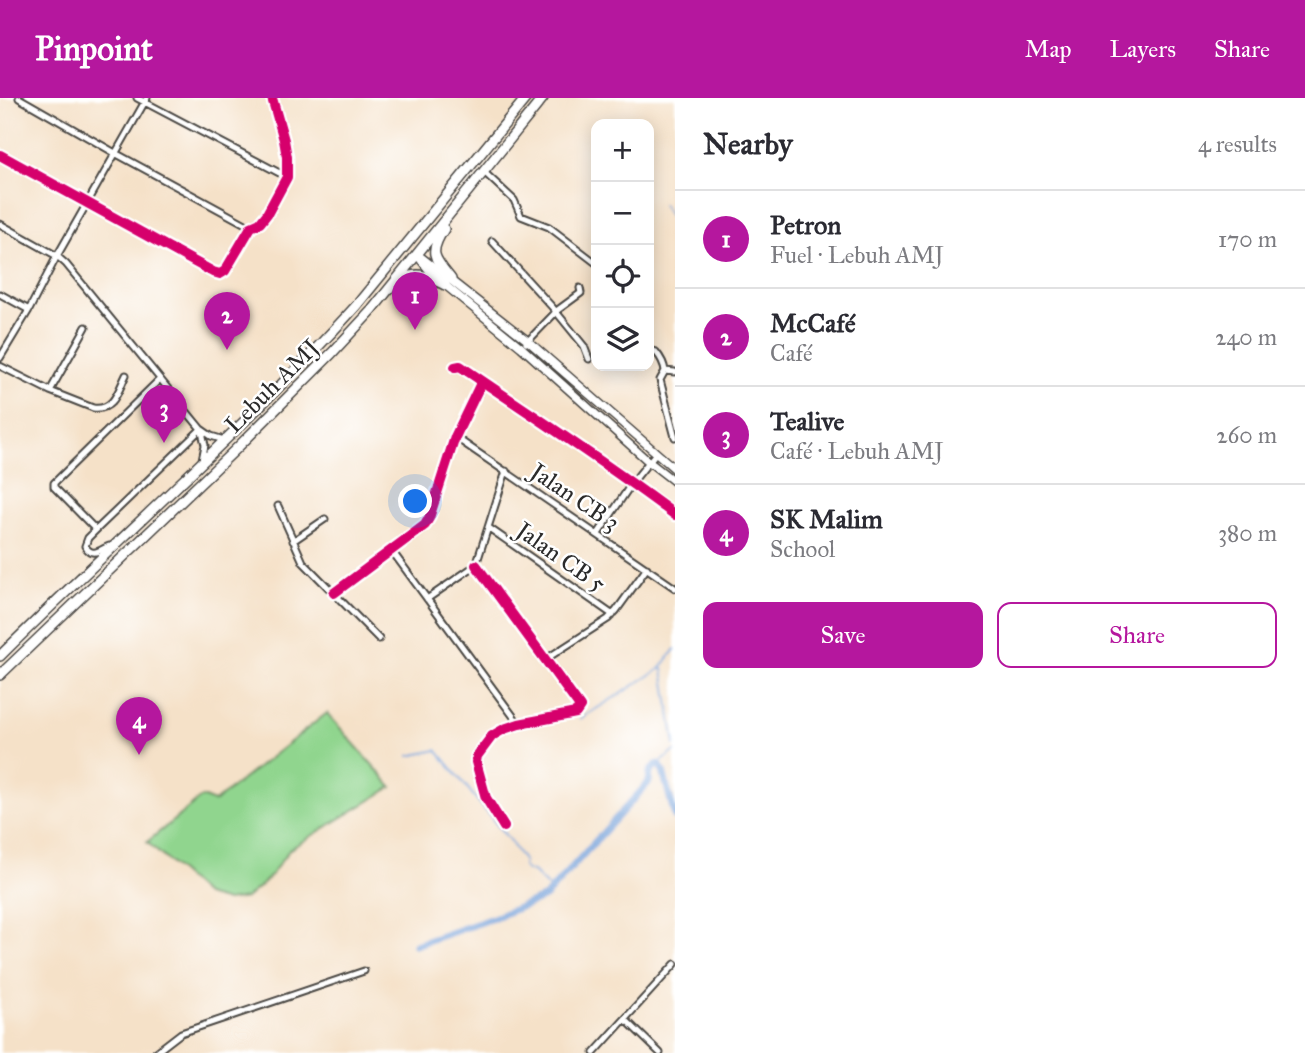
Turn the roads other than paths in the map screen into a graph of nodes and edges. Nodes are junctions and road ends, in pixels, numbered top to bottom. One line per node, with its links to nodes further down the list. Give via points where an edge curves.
1 (19, 98): 8 (street)
2 (137, 98): 6 (street)
3 (264, 98): 7 (street)
4 (526, 98): 12 (highway, Lebuh AMJ)
5 (543, 98): 10 (highway, Lebuh AMJ)
6 (146, 100): 8 (street); 11 (street)
7 (273, 101): 11 (street, via 287,157)
8 (116, 153): 14 (street); 16 (street)
9 (0, 155): 14 (street)
10 (484, 172): 13 (highway, Lebuh AMJ); 20 (street, via 514,200 521,216 549,227)
11 (287, 177): 16 (street, via 267,214)
12 (440, 202): 18 (highway, via 417,239); 28 (highway, Lebuh AMJ)
13 (458, 203): 18 (highway, Lebuh AMJ); 21 (highway, via 435,246)
14 (87, 204): 16 (street, via 220,274); 19 (street)
15 (0, 224): 19 (street)
16 (251, 227)
17 (492, 241): 26 (street)
18 (417, 255): 21 (main road); 22 (highway, Lebuh AMJ); 28 (highway, via 399,261 348,322)
19 (57, 257): 25 (street); 39 (street)
20 (591, 259)
21 (448, 282): 22 (highway, via 418,274); 29 (main road); 30 (main road)
22 (393, 284): 71 (highway, Lebuh AMJ, via 236,449)
23 (580, 288): 26 (street, via 581,293)
24 (0, 294): 25 (street)
25 (29, 310): 32 (street)
26 (555, 312): 29 (street); 33 (street, via 584,346)
27 (86, 327): 41 (street)
28 (330, 335): 45 (highway, Lebuh AMJ)
29 (528, 341): 30 (street); 46 (main road)
30 (521, 348): 48 (main road)
31 (654, 351): 36 (street)
32 (0, 358)
33 (589, 359)
34 (0, 366): 41 (street)
35 (455, 366): 40 (street)
36 (665, 371): 37 (street); 44 (street, via 661,389)
37 (675, 372)
38 (126, 375): 41 (street, via 106,408 93,408)
39 (160, 379): 42 (street); 57 (street, via 54,483)
40 (482, 381): 43 (street); 51 (street)
41 (50, 391)
42 (201, 429): 45 (street); 47 (street, via 205,442); 57 (street)
43 (455, 437): 50 (street, Jalan CB 3); 61 (street, via 425,525)
44 (675, 437)
45 (224, 440): 47 (highway, Lebuh AMJ)
46 (656, 453): 48 (street); 49 (main road)
47 (202, 461): 60 (highway, Lebuh AMJ)
48 (648, 461): 51 (street); 52 (main road)
49 (675, 469)
50 (506, 471): 56 (street); 58 (street, Jalan CB 3)
51 (632, 482): 54 (street); 58 (street)
52 (675, 482)
53 (278, 506): 59 (street)
54 (675, 515)
55 (325, 519): 59 (street)
56 (489, 528): 62 (street); 67 (street, Jalan CB 5)
57 (96, 530): 60 (street, via 85,543 86,550 95,553)
58 (598, 534): 63 (street, Jalan CB 3)
59 (293, 541): 65 (street, via 303,562)
60 (112, 547): 69 (highway, Lebuh AMJ)
61 (392, 551): 65 (street); 66 (street)
62 (475, 565): 66 (street); 70 (street)
63 (647, 568): 64 (street, Jalan CB 3); 67 (street)
64 (675, 588)
65 (334, 593): 68 (street)
66 (427, 599): 72 (street)
67 (612, 615): 70 (street)
68 (379, 639)
69 (0, 656)
70 (546, 659): 72 (street, via 580,707 576,713)
71 (0, 675)
72 (519, 724): 73 (street, via 492,736 475,759 485,798)
73 (504, 827)
74 (675, 964): 76 (street)
75 (364, 971): 77 (street, via 181,1033)
76 (625, 1019): 78 (street); 79 (street)
77 (155, 1053)
78 (594, 1053)
79 (660, 1053)

